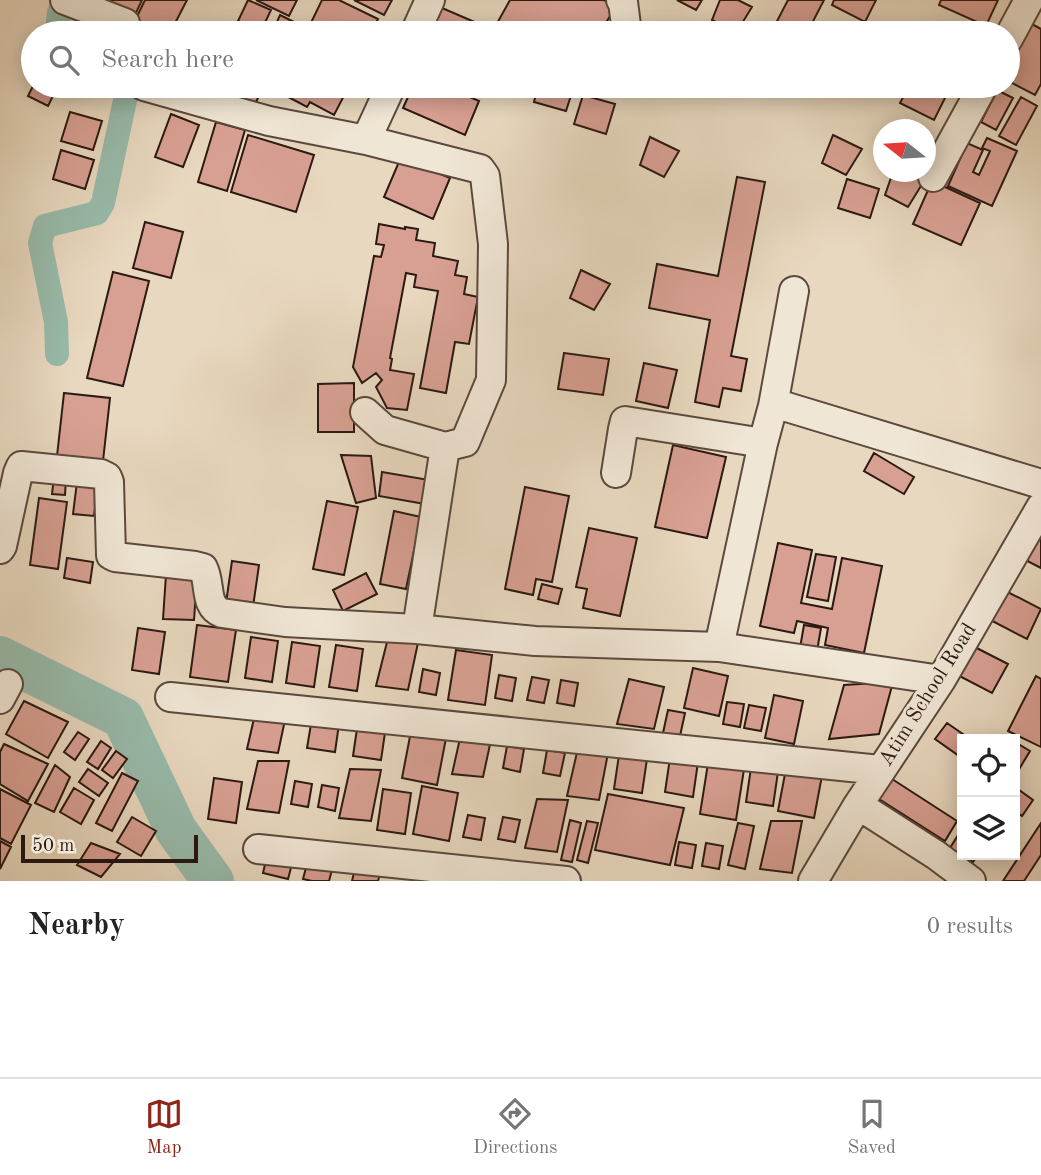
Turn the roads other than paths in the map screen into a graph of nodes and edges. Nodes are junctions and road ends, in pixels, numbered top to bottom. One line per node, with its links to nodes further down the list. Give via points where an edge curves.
1 (430, 0): 6 (street)
2 (621, 0): 7 (street)
3 (1029, 0): 8 (street)
4 (71, 2): 5 (street)
5 (120, 21)
6 (420, 21)
7 (626, 21)
8 (1018, 21)
9 (187, 98): 12 (street, via 269,121)
10 (385, 98): 12 (street)
11 (976, 98): 13 (street)
12 (366, 140): 18 (street, via 480,169 485,176 493,244 491,380 465,442)
13 (936, 171)
14 (794, 291): 15 (street)
15 (773, 406): 17 (street); 20 (street)
16 (365, 412): 18 (street, via 385,430)
17 (763, 443): 19 (street, via 625,421); 24 (street)
18 (444, 447): 23 (street)
19 (616, 472)
20 (1041, 484)
21 (1041, 507): 25 (street, Atim School Road)
22 (0, 549): 23 (street, via 22,466 101,474 108,482 110,555 203,568 215,611 285,622)
23 (417, 629): 24 (street, via 536,641)
24 (719, 647): 25 (street)
25 (941, 680): 27 (street, Atim School Road)
26 (170, 697): 27 (street)
27 (880, 770): 28 (street, Atim School Road)
28 (858, 805): 31 (street, Atim School Road); 32 (street)
29 (258, 849): 30 (street)
30 (566, 881)
31 (813, 881)
32 (971, 881)

